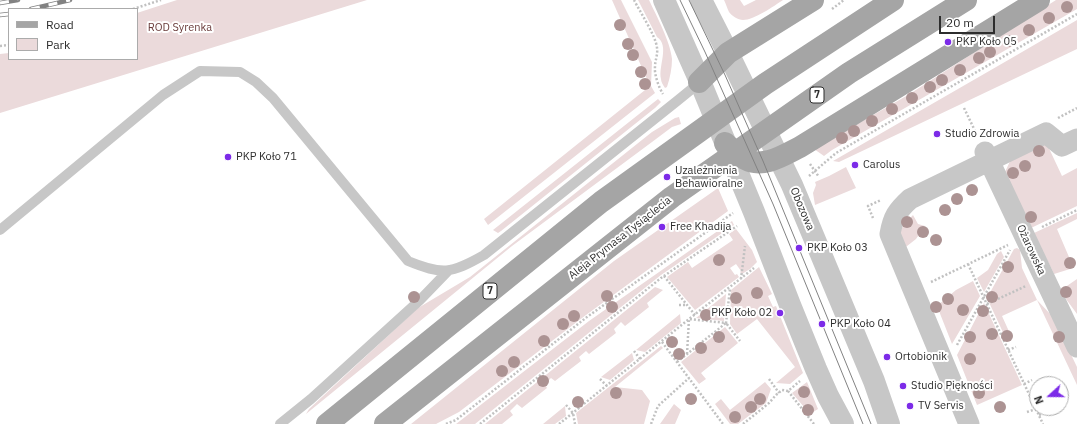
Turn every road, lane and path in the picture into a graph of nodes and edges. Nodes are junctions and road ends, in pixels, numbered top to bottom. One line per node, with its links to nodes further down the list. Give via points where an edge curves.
1 (161, 0): 9 (path)
2 (634, 0): 13 (path, via 657,47 657,80)
3 (664, 0): 12 (street)
4 (701, 0): 11 (street, Obozowa)
5 (813, 0): 11 (main road)
6 (894, 0): 70 (main road, 7, via 765,84 601,202)
7 (966, 0): 71 (main road, Aleja Prymasa Tysiąclecia / 7, via 849,73 672,197)
8 (1039, 0): 20 (main road)
9 (136, 8)
10 (1077, 14): 21 (path, via 836,154)
11 (728, 53): 12 (main road); 20 (street, Obozowa)
12 (699, 82): 13 (lane); 18 (street)
13 (670, 107): 34 (lane, via 484,255 467,265)
14 (964, 108): 19 (path)
15 (1077, 108): 16 (path)
16 (1056, 119)
17 (1077, 139): 19 (street, via 1062,146 1046,133)
18 (724, 142): 20 (main road, via 750,161 770,161); 80 (street, via 813,362)
19 (984, 151): 39 (street, via 910,199 899,210 892,223 890,234); 50 (street, Ożarowska)
20 (779, 158): 81 (street, Obozowa, via 874,380)
21 (809, 176)
22 (882, 200): 25 (path, via 868,206)
23 (1077, 210): 27 (path)
24 (738, 217): 72 (path, via 735,212 587,317 456,420)
25 (874, 221)
26 (741, 223): 35 (path)
27 (1037, 229)
28 (0, 230): 34 (lane, via 163,95 200,72 240,72 256,82 273,98 408,261 433,270)
29 (746, 242): 36 (path)
30 (1009, 245): 32 (path)
31 (1010, 249): 40 (path)
32 (968, 264): 39 (path); 40 (path)
33 (756, 267): 36 (path)
34 (448, 271): 69 (lane, via 420,300)
35 (664, 276): 43 (path); 73 (path)
36 (741, 280): 38 (path)
37 (1032, 283): 42 (path)
38 (730, 288): 44 (path); 46 (path)
39 (913, 290): 56 (street)
40 (983, 298): 42 (path); 56 (path)
41 (679, 304): 43 (path)
42 (987, 304): 51 (path)
43 (687, 306): 44 (path)
44 (695, 315): 45 (path)
45 (689, 319): 46 (path); 48 (path); 53 (path)
46 (726, 323): 47 (path); 53 (path)
47 (740, 341)
48 (662, 342): 54 (path); 55 (path)
49 (1016, 347): 51 (path)
50 (1077, 347)
51 (1008, 350): 62 (path)
52 (634, 351): 54 (path)
53 (688, 354): 55 (path)
54 (640, 359): 63 (path)
55 (677, 362): 58 (path)
56 (945, 366): 82 (street)
57 (600, 378): 63 (path)
58 (689, 378): 76 (path, via 658,406); 77 (path)
59 (769, 379): 65 (path)
60 (802, 380): 64 (path)
61 (1029, 382): 62 (path)
62 (1024, 384): 66 (path)
63 (607, 386): 68 (path)
64 (788, 391): 65 (path, via 782,390); 79 (path)
65 (779, 393): 78 (path)
66 (1029, 394)
67 (566, 405): 68 (path)
68 (573, 413): 74 (path); 75 (path)
69 (280, 424)
70 (327, 424)
71 (385, 424)
72 (446, 424)
73 (480, 424)
74 (559, 424)
75 (575, 424)
76 (651, 424)
77 (723, 424)
78 (742, 424)
79 (814, 424)
80 (843, 424)
81 (889, 424)
82 (969, 424)

